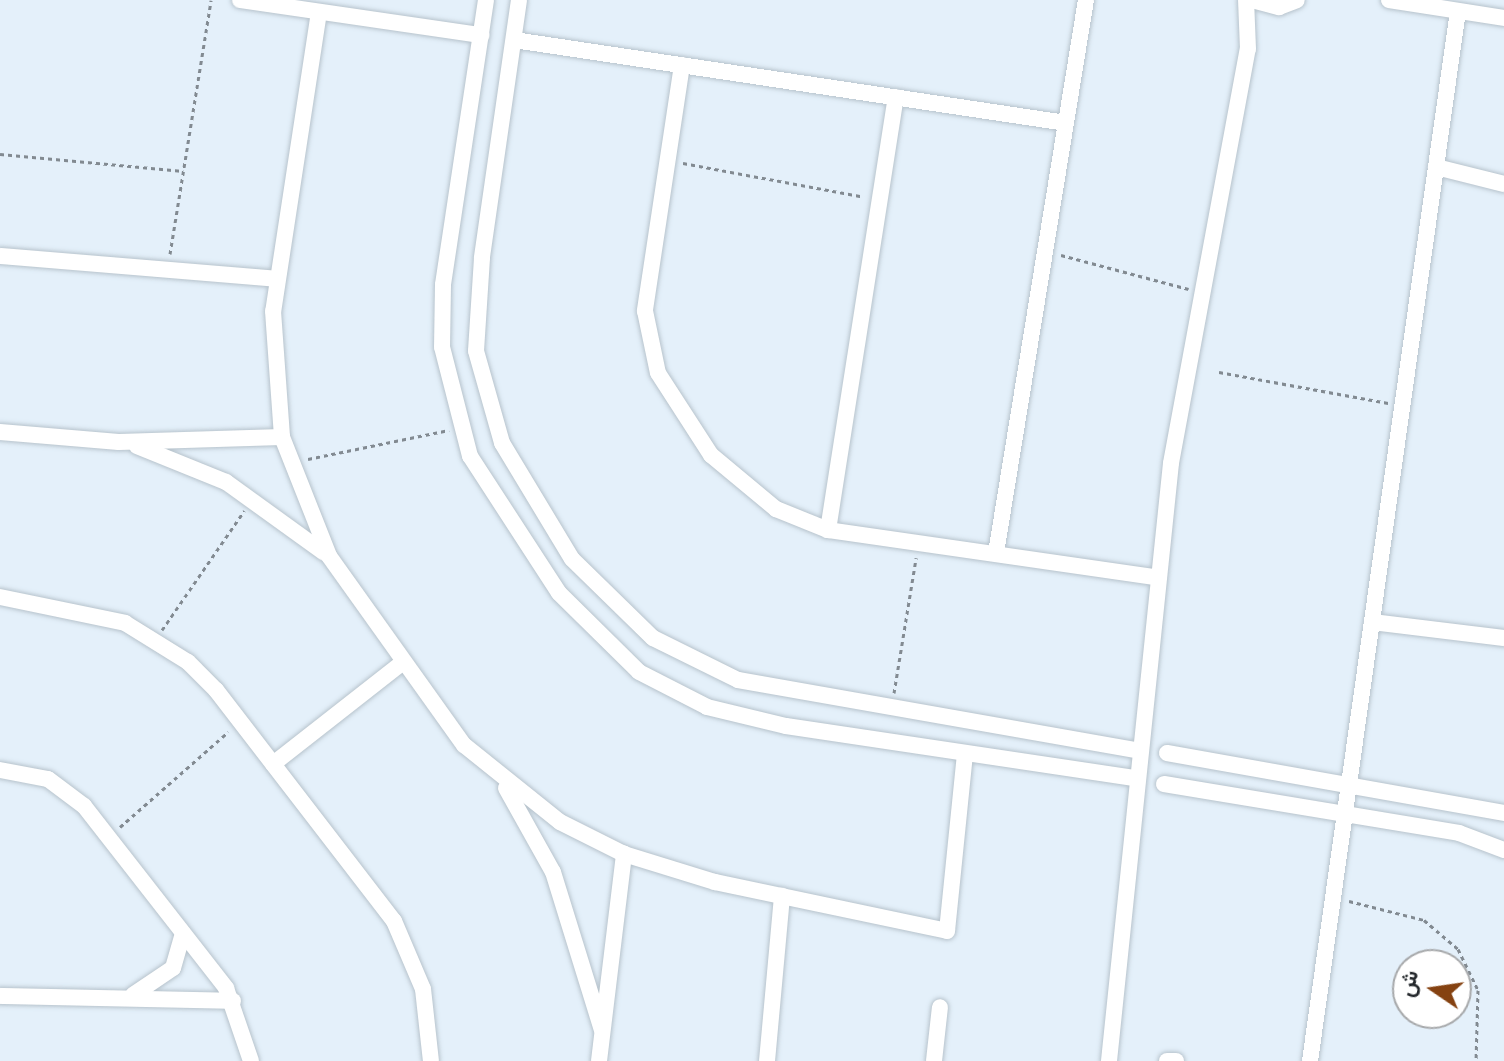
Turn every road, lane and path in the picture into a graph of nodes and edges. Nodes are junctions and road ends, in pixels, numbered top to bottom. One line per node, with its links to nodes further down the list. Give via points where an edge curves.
1 (211, 0): 20 (path)
2 (240, 0): 10 (street)
3 (486, 0): 12 (street)
4 (519, 0): 13 (street)
5 (1086, 0): 16 (street)
6 (1249, 0): 7 (street, via 1279,7); 27 (street, via 1248,49)
7 (1297, 0)
8 (1389, 0): 9 (street)
9 (1458, 11): 11 (street); 19 (street)
10 (319, 12): 12 (street); 26 (street)
11 (1504, 18)
12 (481, 35): 30 (street, via 441,316)
13 (514, 40): 14 (street); 46 (street, via 482,258 476,351 485,398 524,485 572,559 653,638 738,680)
14 (682, 65): 15 (street); 18 (street)
15 (896, 97): 16 (street); 22 (street)
16 (1066, 123): 23 (street)
17 (0, 154): 20 (path)
18 (667, 161): 22 (path); 36 (street, via 645,311 658,373 731,475 776,509)
19 (1436, 167): 21 (street); 29 (street)
20 (184, 171): 25 (path)
21 (1504, 184)
22 (880, 199): 36 (street)
23 (1045, 251): 27 (path); 38 (street)
24 (0, 256): 25 (street)
25 (167, 269): 26 (street)
26 (277, 279): 32 (street, via 271,344)
27 (1199, 292): 40 (street)
28 (1219, 372): 29 (path)
29 (1403, 405): 42 (street)
30 (459, 428): 34 (path); 49 (street, via 488,492 532,560 639,672 746,719)
31 (0, 432): 33 (street)
32 (282, 437): 33 (street); 34 (street)
33 (119, 442): 35 (street, via 188,463)
34 (289, 463): 39 (street)
35 (253, 498): 39 (street); 44 (path)
36 (828, 530): 37 (street)
37 (918, 542): 38 (street); 46 (path)
38 (996, 553): 40 (street)
39 (329, 556): 45 (street)
40 (1156, 577): 48 (street)
41 (0, 597): 44 (street, via 91,610)
42 (1372, 622): 43 (street); 56 (street)
43 (1504, 638)
44 (156, 639): 47 (street, via 188,662)
45 (403, 662): 51 (street); 54 (street, via 464,745)
46 (892, 706): 48 (street)
47 (240, 722): 51 (street); 59 (path)
48 (1136, 750): 53 (street)
49 (965, 753): 53 (street); 62 (street, via 947,931)
50 (1167, 753): 56 (street)
51 (273, 764): 71 (street, via 406,943 423,989)
52 (0, 770): 59 (street, via 61,786)
53 (1134, 778): 75 (street)
54 (503, 782): 61 (street); 69 (street, via 553,872)
55 (1164, 784): 57 (street)
56 (1349, 788): 57 (street); 58 (street)
57 (1345, 812): 60 (street, via 1459,833); 63 (street)
58 (1504, 813)
59 (108, 837): 64 (street)
60 (1504, 850)
61 (624, 854): 62 (street); 69 (street)
62 (782, 896): 73 (street)
63 (1333, 898): 78 (street); 79 (path, via 1402,911 1458,949 1478,990)
64 (183, 933): 66 (street, via 167,975); 67 (street)
65 (0, 996): 66 (street)
66 (128, 997): 67 (street, via 196,1006)
67 (233, 1001): 70 (street)
68 (940, 1007): 74 (street)
69 (602, 1030): 72 (street)
70 (251, 1061)
71 (431, 1061)
72 (599, 1061)
73 (767, 1061)
74 (934, 1061)
75 (1109, 1061)
76 (1167, 1061): 77 (street)
77 (1176, 1061)
78 (1310, 1061)
79 (1476, 1061)

